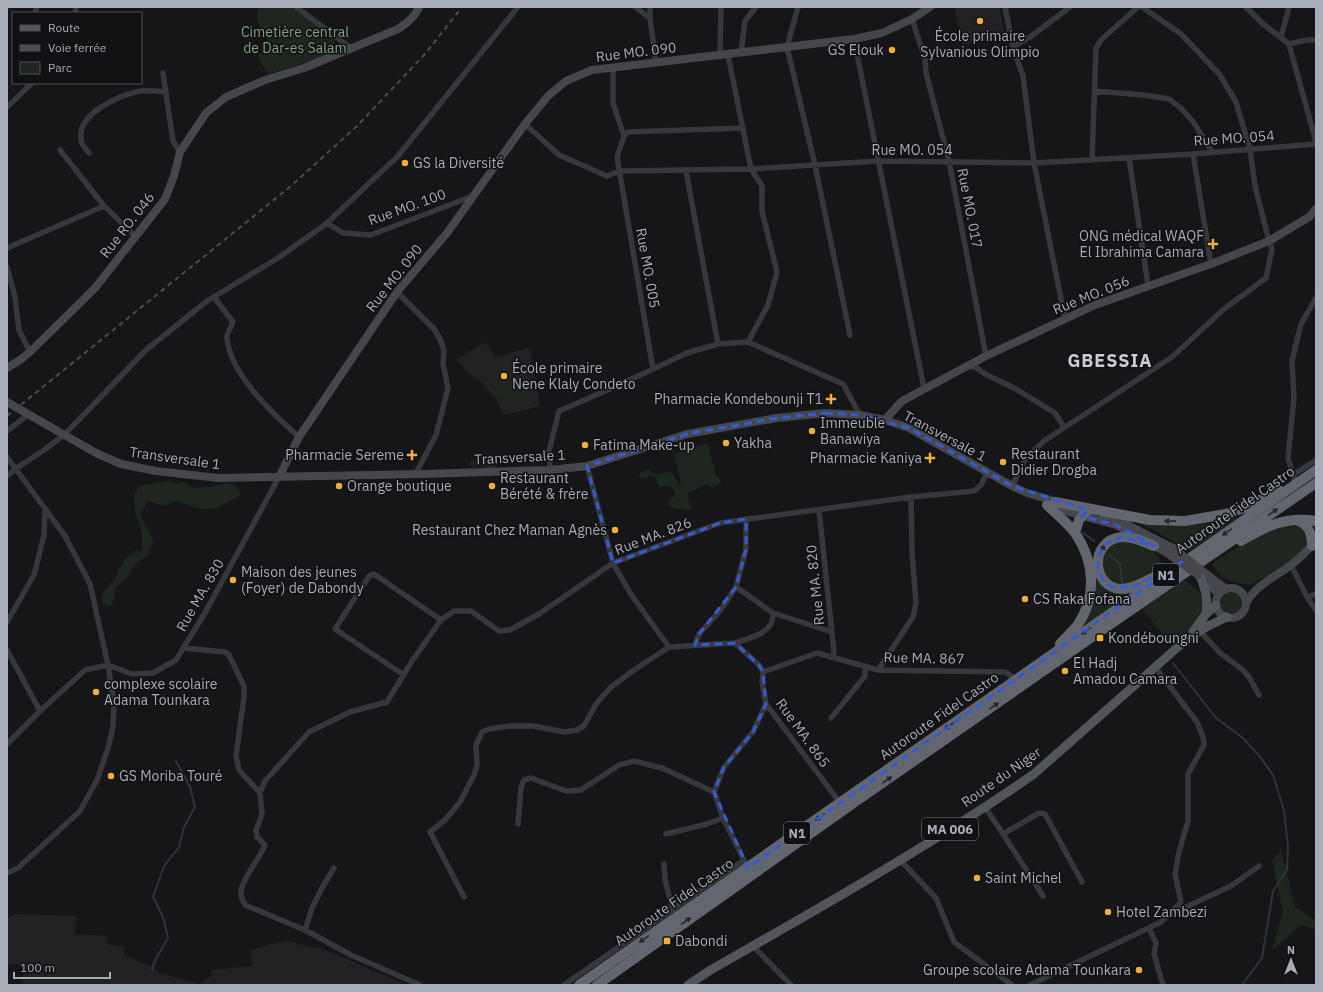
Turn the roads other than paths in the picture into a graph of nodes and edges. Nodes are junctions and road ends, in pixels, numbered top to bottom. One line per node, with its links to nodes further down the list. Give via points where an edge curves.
1 (296, 7): 24 (street)
2 (419, 7): 24 (street, Rue RO. 046, via 408,22 398,29)
3 (518, 7): 56 (street, via 398,156)
4 (635, 7): 16 (street)
5 (650, 7): 16 (street)
6 (721, 7): 26 (street)
7 (756, 7): 25 (street, via 745,22)
8 (798, 7): 22 (street)
9 (930, 7): 17 (street, Rue MO. 090)
10 (1004, 7): 23 (street)
11 (1070, 7): 23 (street)
12 (1138, 7): 31 (street, via 1102,39 1096,48)
13 (1142, 7): 38 (street, via 1181,34 1220,75 1236,102)
14 (1246, 7): 18 (street)
15 (1289, 7): 18 (street)
16 (650, 18): 27 (street)
17 (912, 19): 19 (street, Rue MO. 090, via 882,33); 47 (street, Rue MO. 017, via 925,59 926,73)
18 (1281, 37): 21 (street)
19 (854, 39): 22 (street, Rue MO. 090); 46 (street)
20 (1316, 40): 21 (street)
21 (1289, 44): 37 (street)
22 (787, 47): 25 (street, Rue MO. 090); 49 (street)
23 (1013, 47): 48 (street, via 1023,76)
24 (351, 48): 40 (street, Rue RO. 046, via 226,97 206,113)
25 (741, 53): 26 (street, Rue MO. 090)
26 (724, 55): 27 (street, Rue MO. 090); 35 (street)
27 (656, 62): 28 (street, Rue MO. 090)
28 (613, 67): 34 (street, Rue MO. 090, via 592,70 566,81 548,96); 36 (street, via 613,102)
29 (163, 73): 32 (street)
30 (27, 85): 33 (street)
31 (1094, 91): 41 (street, via 1169,99 1194,123); 45 (street)
32 (166, 92): 40 (street, via 173,141); 42 (street, via 142,91 125,95 101,107 87,119 81,131 82,143)
33 (7, 107)
34 (525, 124): 51 (street, Rue MO. 054, via 560,155 607,176); 53 (street, Rue MO. 090)
35 (743, 128): 36 (street, via 628,132); 50 (street)
36 (624, 136): 51 (street, Rue MO. 005, via 617,158)
37 (1316, 143): 38 (street, Rue MO. 054)
38 (1250, 149): 41 (street, Rue MO. 054); 58 (street, via 1255,186)
39 (60, 150): 54 (street)
40 (180, 152): 57 (street, Rue RO. 046, via 165,198)
41 (1212, 152): 43 (street, Rue MO. 054)
42 (89, 153)
43 (1193, 154): 44 (street, Rue MO. 054); 60 (street)
44 (1129, 158): 45 (street, Rue MO. 054); 62 (street)
45 (1092, 160): 48 (street, Rue MO. 054)
46 (879, 161): 47 (street, Rue MO. 054); 49 (street, Rue MO. 054); 75 (street)
47 (949, 161): 48 (street, Rue MO. 054); 71 (street, Rue MO. 017)
48 (1034, 163): 66 (street)
49 (815, 165): 50 (street, Rue MO. 054); 67 (street)
50 (751, 169): 52 (street, Rue MO. 054); 68 (street, via 762,186 762,211 777,272 768,306)
51 (620, 171): 52 (street, Rue MO. 054); 74 (street, Rue MO. 005)
52 (686, 171): 69 (street)
53 (473, 196): 56 (street, Rue MO. 100, via 371,235 343,233); 63 (street, Rue MO. 090, via 447,233)
54 (104, 206): 57 (street); 59 (street)
55 (1316, 209): 58 (street, Rue MO. 056, via 1309,217)
56 (328, 223): 64 (street, via 278,258)
57 (135, 236): 70 (street, Rue RO. 046, via 95,288)
58 (1269, 241): 60 (street, Rue MO. 056); 80 (street, via 1272,249 1266,278 1224,309 1172,357)
59 (7, 248)
60 (1211, 264): 62 (street, Rue MO. 056)
61 (7, 267): 70 (street, via 15,297 19,330)
62 (1148, 286): 66 (street, Rue MO. 056)
63 (397, 292): 83 (street, Rue MO. 090); 91 (street, via 434,329 440,339 444,350 443,364 448,388 436,435)
64 (214, 297): 82 (street, via 146,350); 83 (street, via 233,322 227,338 231,356 243,379)
65 (1316, 298): 94 (street, via 1301,324 1292,361 1294,398 1288,458)
66 (1065, 319): 71 (street, Rue MO. 056)
67 (850, 335)
68 (748, 342): 69 (street); 78 (street, via 843,384)
69 (718, 344): 74 (street, via 687,353)
70 (30, 352): 73 (street, Rue RO. 046)
71 (986, 356): 72 (street, Rue MO. 056)
72 (969, 366): 75 (street, Rue MO. 056); 80 (street, via 1016,389 1055,413)
73 (7, 368)
74 (654, 369): 88 (street, via 559,411 549,451)
75 (924, 388): 79 (street, Rue MO. 056, via 902,401)
76 (7, 402): 77 (street, Transversale 1)
77 (29, 414): 81 (street); 82 (street, Transversale 1)
78 (860, 415): 79 (street, Transversale 1); 86 (street, Transversale 1, via 825,413 777,418 687,434)
79 (885, 420): 90 (street, Transversale 1, via 909,428)
80 (1064, 427): 96 (street, via 1026,458)
81 (7, 431)
82 (65, 434): 87 (street); 93 (street, Transversale 1, via 96,453 121,464 218,478)
83 (299, 437): 93 (street, Rue MO. 090)
84 (7, 457): 87 (street)
85 (1316, 460): 94 (street)
86 (587, 466): 88 (street, Transversale 1); 110 (street)
87 (15, 469): 92 (street); 99 (street)
88 (550, 470): 91 (street, Transversale 1)
89 (1313, 472): 94 (highway); 109 (highway, Autoroute Fidel Castro / N1, one-way to 109)
90 (987, 473): 96 (street, Transversale 1); 97 (street, Rue MA. 826, via 981,485 974,491)
91 (415, 475): 93 (street, Transversale 1)
92 (7, 476)
93 (279, 477): 133 (street, Rue MA. 830)
94 (1294, 478): 98 (highway, one-way to 98, via 1247,507 1226,514 1185,521 1150,520)
95 (1316, 482): 112 (highway, Autoroute Fidel Castro / N1, one-way to 95)
96 (1012, 486): 98 (street, Transversale 1)
97 (911, 497): 100 (street, Rue MA. 826); 141 (street, via 916,603 913,617)
98 (1051, 504): 101 (street, Transversale 1); 105 (highway)
99 (45, 508): 127 (street, via 44,535 34,575); 138 (street, via 65,536 90,584)
100 (819, 510): 102 (street, Rue MA. 826); 129 (street, Rue MA. 820)
101 (1085, 513): 105 (highway); 107 (street, Transversale 1, via 1116,525); 108 (street, Transversale 1, via 1118,520)
102 (746, 519): 110 (street, Rue MA. 826, via 720,523); 114 (street, via 746,549)
103 (1294, 519): 104 (highway); 106 (highway, via 1309,529); 112 (highway, via 1268,526)
104 (1316, 521)
105 (1075, 533): 137 (highway, via 1085,550 1090,566 1092,591 1087,608 1076,627)
106 (1314, 543): 111 (street)
107 (1154, 546): 108 (street, Transversale 1); 109 (highway, one-way to 107, via 1142,584 1129,588 1112,587 1100,576 1098,557 1103,545 1108,541 1129,537)
108 (1170, 550): 113 (street, Transversale 1, bridge)
109 (1197, 554): 137 (highway, Autoroute Fidel Castro / N1, one-way to 137)
110 (613, 563): 126 (street, Rue MA. 826, via 539,614 510,630 499,631 471,611 454,611); 134 (street, via 630,593)
111 (1291, 565): 115 (street); 119 (street)
112 (1183, 574): 175 (highway, Autoroute Fidel Castro / N1, one-way to 112)
113 (1200, 574): 116 (street, Transversale 1); 124 (main road, via 1206,592)
114 (736, 587): 123 (street); 132 (street, via 720,611 699,634)
115 (1259, 587): 117 (street); 120 (street)
116 (1223, 591): 117 (street, via 1231,588); 121 (street)
117 (1240, 591): 120 (street)
118 (1316, 594): 119 (street)
119 (1307, 597): 122 (street)
120 (1246, 602): 125 (street, via 1240,614)
121 (1216, 605): 124 (main road, Route du Niger); 125 (street, via 1220,613)
122 (1316, 610)
123 (773, 613): 129 (street); 131 (street, via 774,620 768,629)
124 (1206, 614): 130 (main road, Route du Niger)
125 (1228, 617): 128 (main road, Route du Niger)
126 (441, 620): 143 (street, Rue MA. 826); 143 (street, via 373,574 369,576 335,629)
127 (7, 622)
128 (1200, 631): 130 (main road, Route du Niger); 145 (street, via 1219,652 1243,670)
129 (832, 632): 136 (street, Rue MA. 820)
130 (1187, 639): 140 (main road, Route du Niger / MA 006)
131 (735, 643): 132 (street); 142 (street, via 759,665)
132 (695, 645): 134 (street)
133 (184, 648): 138 (street, Rue MA. 830, via 176,660 153,673 132,674); 151 (street, via 225,652 229,655 244,686 236,756 238,770)
134 (669, 648): 166 (street, via 611,687 596,704 584,726 577,730 566,732 533,726 509,726 482,732 476,745 478,765 460,802 446,819 430,832)
135 (7, 650): 147 (street)
136 (833, 656): 139 (street, Rue MA. 867); 142 (street, Rue MA. 867, via 817,653)
137 (1043, 661): 144 (highway, Autoroute Fidel Castro / N1)
138 (108, 665): 147 (street, via 85,670); 163 (street, via 114,704 113,727 97,780 80,811 18,868)
139 (865, 666): 141 (street, Rue MA. 867); 148 (street, via 861,681)
140 (1155, 667): 153 (main road, Route du Niger / MA 006, via 1034,774); 168 (street, via 1197,722 1204,745 1188,774 1188,821 1175,874 1181,902)
141 (878, 670): 144 (street, Rue MA. 867, via 1006,672)
142 (762, 672): 146 (street, Rue MA. 865)
143 (404, 675): 151 (street, Rue MA. 826, via 387,702 350,712 309,732 265,781)
144 (1016, 680): 152 (highway, Autoroute Fidel Castro / N1, one-way to 152)
145 (1259, 695)
146 (766, 704): 150 (street, via 753,732 724,767); 152 (street, Rue MA. 865)
147 (40, 711): 149 (street)
148 (831, 718)
149 (7, 744)
150 (714, 792): 154 (street); 155 (street, via 662,768 634,761 619,765 581,790 566,791 531,778 524,780)
151 (260, 793): 170 (street, via 262,814 256,830 257,837 265,844 246,878 241,891 242,898 245,906)
152 (840, 803): 160 (highway, Autoroute Fidel Castro / N1, one-way to 160)
153 (985, 807): 157 (street); 158 (main road, Route du Niger / MA 006)
154 (723, 818): 156 (street); 160 (street)
155 (518, 824)
156 (666, 834)
157 (1002, 834): 164 (street, via 1039,813 1045,814); 165 (street)
158 (900, 860): 171 (main road, Route du Niger / MA 006); 178 (street, via 936,898 954,942)
159 (664, 864): 167 (street, via 664,880)
160 (746, 864): 167 (street); 174 (highway, Autoroute Fidel Castro / N1, one-way to 174)
161 (1259, 866): 168 (street, via 1231,886)
162 (334, 868): 170 (street, via 312,908)
163 (7, 873)
164 (1082, 882)
165 (1043, 896)
166 (464, 897)
167 (674, 910): 173 (street)
168 (1167, 916): 169 (street)
169 (1149, 928): 179 (street); 180 (street, via 1156,943 1154,954)
170 (305, 930): 172 (street, via 351,955)
171 (753, 946): 176 (main road, Route du Niger / MA 006); 177 (street)
172 (420, 985)
173 (564, 985)
174 (579, 985)
175 (597, 985)
176 (688, 985)
177 (791, 985)
178 (1012, 985)
179 (1030, 985)
180 (1163, 985)

